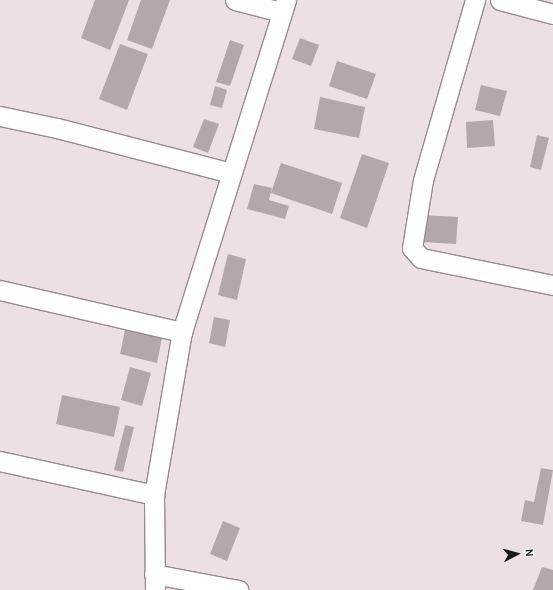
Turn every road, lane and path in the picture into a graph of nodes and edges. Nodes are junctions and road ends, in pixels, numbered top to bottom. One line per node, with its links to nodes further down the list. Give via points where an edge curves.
1 (235, 0): 4 (street)
2 (476, 0): 8 (street, via 423,180 412,248 420,258)
3 (500, 0): 5 (street)
4 (284, 6): 7 (street)
5 (552, 9)
6 (0, 116): 7 (street, via 57,128)
7 (231, 173): 10 (street)
8 (553, 285)
9 (0, 290): 10 (street)
10 (182, 332): 12 (street)
11 (0, 461): 12 (street)
12 (154, 495): 13 (street)
13 (155, 582): 14 (street)
14 (239, 590)

